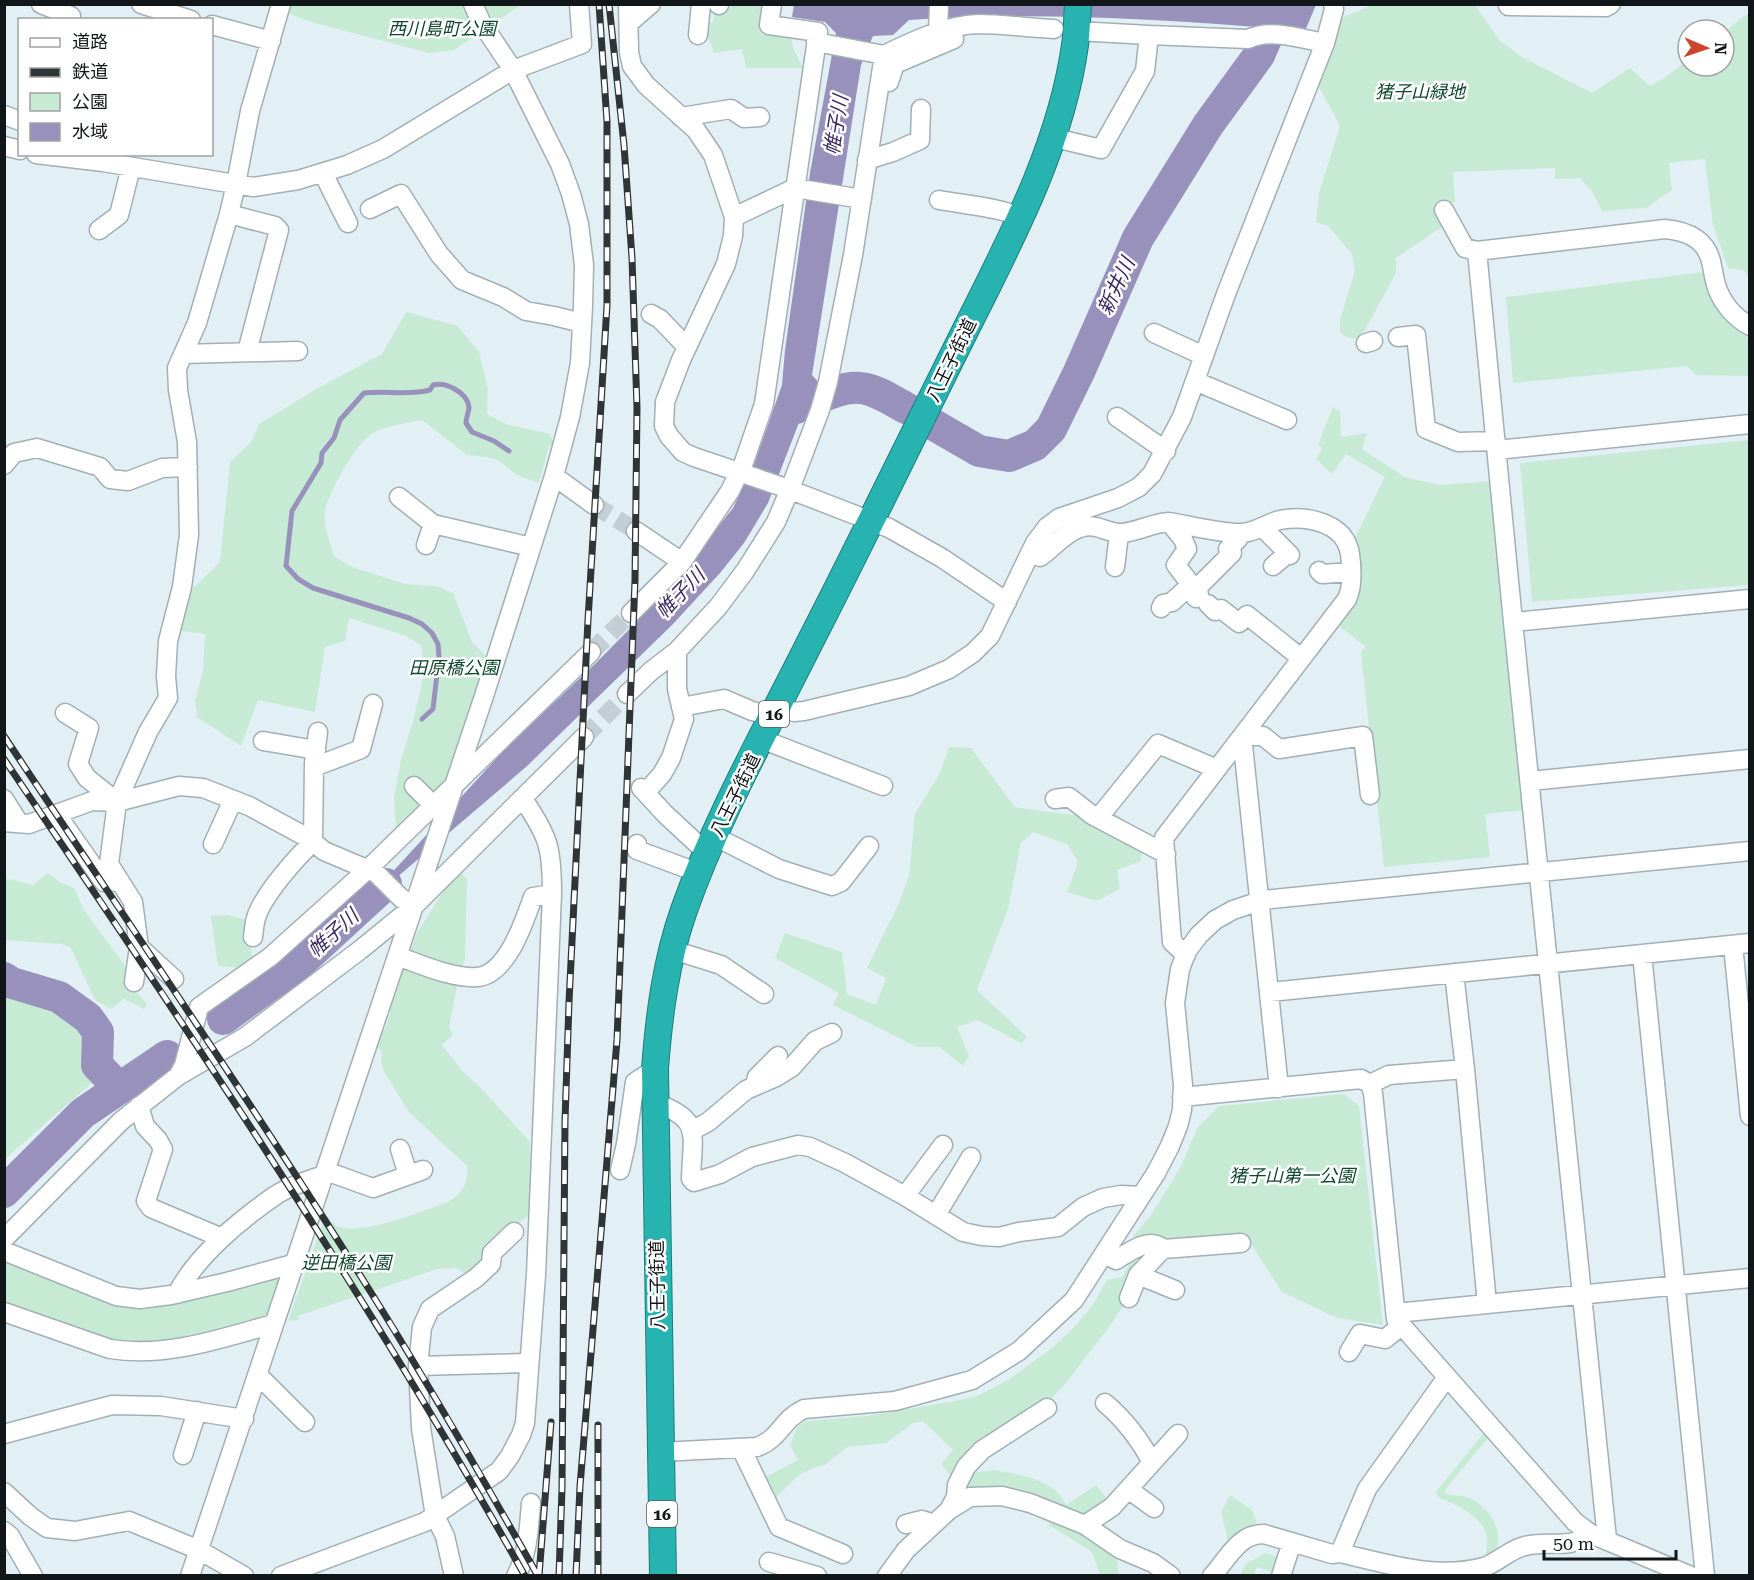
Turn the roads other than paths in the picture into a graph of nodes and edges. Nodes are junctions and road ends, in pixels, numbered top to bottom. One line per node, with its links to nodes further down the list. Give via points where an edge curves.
1 (41, 4): 14 (street)
2 (141, 4): 15 (street)
3 (281, 4): 21 (street)
4 (473, 4): 25 (street)
5 (579, 4): 25 (street, via 582,44)
6 (651, 4): 13 (street)
7 (701, 4): 19 (street)
8 (772, 4): 22 (street, via 769,25 818,32)
9 (939, 4): 18 (street)
10 (1602, 5): 12 (street)
11 (1338, 6): 23 (street)
12 (1508, 6)
13 (629, 14): 27 (street, via 632,66 646,86)
14 (71, 16)
15 (185, 18)
16 (1068, 24): 18 (street); 20 (street); 29 (highway, 八王子街道 / 16, via 1076,44); 31 (street, via 964,35 895,64)
17 (213, 25): 21 (street)
18 (938, 28): 24 (street)
19 (698, 35)
20 (1149, 35): 23 (street, via 1248,39 1256,35 1281,35); 29 (street, via 1145,71 1101,149)
21 (271, 41): 35 (street, via 250,111)
22 (820, 42): 24 (street); 36 (street, via 801,144)
23 (1325, 43): 56 (street, via 1232,296)
24 (882, 54): 31 (street)
25 (513, 70): 34 (street, via 383,149); 48 (street, via 572,194 584,265)
26 (921, 110): 31 (street, via 920,140)
27 (681, 117): 28 (street, via 731,110 744,118); 42 (street, via 696,130 713,155)
28 (760, 117)
29 (1051, 137): 43 (highway, 八王子街道 / 16)
30 (53, 156): 33 (street)
31 (870, 157): 37 (street)
32 (161, 163): 33 (street); 35 (street)
33 (131, 167): 45 (street, via 119,215)
34 (323, 173): 35 (street, via 253,187); 44 (street)
35 (236, 184): 41 (street)
36 (799, 189): 37 (street); 42 (street); 65 (street, via 764,404)
37 (858, 199): 67 (street, via 828,382)
38 (939, 200): 43 (street)
39 (370, 209): 48 (street, via 401,194 439,254 462,280 526,311)
40 (1444, 210): 46 (street, via 1465,248)
41 (228, 214): 54 (street, via 279,230); 55 (street, via 197,322)
42 (734, 217): 52 (street, via 726,264)
43 (1022, 217): 70 (highway, 八王子街道 / 16)
44 (348, 223)
45 (99, 230)
46 (1477, 251): 49 (street, via 1680,230 1694,236 1703,246 1725,303 1736,318); 61 (street)
47 (651, 314): 52 (street)
48 (582, 323): 66 (street, via 580,363)
49 (1749, 326)
50 (1154, 333): 56 (street)
51 (1407, 336): 61 (street, via 1426,429 1458,442)
52 (687, 347): 65 (street, via 665,402 664,426 683,452)
53 (298, 351): 54 (street)
54 (247, 352): 55 (street)
55 (183, 354): 64 (street, via 177,368)
56 (1204, 356): 57 (street)
57 (1195, 381): 59 (street); 62 (street)
58 (1117, 417): 62 (street)
59 (1287, 420)
60 (1749, 424): 61 (street)
61 (1496, 445): 91 (street)
62 (1166, 451): 79 (street, via 1139,487 1059,518 1047,527)
63 (4, 465): 64 (street, via 14,453 37,448 100,466 110,479 128,481 162,468)
64 (188, 466): 116 (street, via 189,535 182,587 168,641 168,698)
65 (741, 474): 67 (street); 80 (street)
66 (554, 476): 69 (street); 78 (street)
67 (787, 488): 70 (street); 92 (street, via 776,522 745,571)
68 (399, 497): 72 (street)
69 (594, 505)
70 (871, 521): 87 (street, via 942,558); 98 (highway, 八王子街道 / 16)
71 (1169, 522): 75 (street); 76 (street); 85 (street, via 1187,549 1176,565)
72 (433, 524): 77 (street); 78 (street)
73 (1262, 527): 76 (street); 81 (street, via 1289,555); 84 (street, via 1295,519 1326,524 1340,533 1347,544)
74 (636, 531): 80 (street)
75 (1119, 534): 79 (street, via 1085,526 1040,556); 82 (street)
76 (1240, 534): 85 (street, via 1228,549 1232,553)
77 (426, 545)
78 (531, 547): 110 (street)
79 (1031, 553): 87 (street)
80 (682, 562): 90 (street)
81 (1273, 566)
82 (1115, 567)
83 (1319, 571): 84 (street)
84 (1351, 572): 94 (street, via 1347,599)
85 (1198, 587): 89 (street, via 1196,598 1184,591)
86 (1749, 599): 91 (street)
87 (1007, 602): 98 (street, via 990,636 949,669 909,686 804,711)
88 (1208, 604): 94 (street, via 1239,623 1247,615)
89 (1161, 608)
90 (631, 613)
91 (1513, 622): 107 (street)
92 (677, 651): 95 (street); 97 (street)
93 (591, 652): 110 (street)
94 (1301, 658): 100 (street, via 1293,676)
95 (627, 694)
96 (373, 704): 104 (street, via 361,749)
97 (681, 707): 98 (street, via 724,699 752,711); 126 (street, via 684,719 671,758 662,774 643,790)
98 (776, 711): 102 (highway, 八王子街道 / 16)
99 (65, 713): 116 (street, via 89,728 78,764 87,778)
100 (1242, 736): 106 (street); 111 (street, via 1263,736 1280,749 1328,735 1363,736); 132 (street)
101 (584, 737): 113 (street)
102 (761, 740): 109 (street); 126 (highway, 八王子街道 / 16)
103 (263, 741): 104 (street)
104 (316, 750): 121 (street)
105 (1749, 759): 107 (street)
106 (1217, 769): 118 (street, via 1158,744); 127 (street, via 1164,838)
107 (1530, 781): 129 (street)
108 (414, 786): 117 (street)
109 (883, 786)
110 (452, 792): 117 (street); 133 (street, via 421,882)
111 (1370, 795)
112 (4, 799): 120 (street)
113 (523, 799): 131 (street, via 542,826 550,848); 133 (street)
114 (1055, 799): 118 (street, via 1069,797)
115 (233, 800): 116 (street, via 203,788 179,786); 121 (street); 122 (street)
116 (117, 802): 120 (street, via 92,801 29,824); 130 (street, via 109,864)
117 (434, 806): 128 (street)
118 (1100, 817): 127 (street)
119 (62, 822): 130 (street, via 104,882)
120 (11, 823)
121 (313, 842): 128 (street, via 324,851); 134 (street, via 266,901 256,918)
122 (213, 844)
123 (637, 844): 126 (street, via 637,850)
124 (868, 846): 126 (street, via 841,882 832,886 779,869)
125 (1749, 851): 129 (street)
126 (707, 854): 137 (highway, 八王子街道 / 16)
127 (1166, 854): 139 (street, via 1172,942)
128 (372, 871): 133 (street); 151 (street, via 270,957 199,1007)
129 (1539, 872): 132 (street); 141 (street)
130 (120, 881): 136 (street, via 132,902)
131 (552, 894): 140 (street, via 533,897 505,959 496,970 479,977 458,976); 188 (street)
132 (1260, 900): 139 (street, via 1215,920 1199,934); 145 (street)
133 (407, 902): 140 (street); 151 (street, via 360,950 245,1037)
134 (253, 937)
135 (1741, 944): 138 (street); 158 (street)
136 (139, 948): 143 (street); 144 (street)
137 (673, 950): 146 (street, via 721,965); 149 (highway, 八王子街道 / 16, via 659,1021)
138 (1642, 954): 141 (street); 178 (street)
139 (1186, 955): 155 (street, via 1175,1003)
140 (397, 956): 164 (street)
141 (1548, 963): 142 (street); 181 (street)
142 (1454, 973): 145 (street); 150 (street)
143 (174, 979)
144 (134, 982)
145 (1270, 992): 154 (street)
146 (764, 994)
147 (832, 1033): 153 (street, via 816,1041 792,1067)
148 (778, 1056): 153 (street)
149 (655, 1069): 156 (highway, 八王子街道 / 16); 163 (street, via 635,1082)
150 (1465, 1069): 152 (street, via 1389,1075); 183 (street)
151 (178, 1076): 157 (street)
152 (1370, 1084): 154 (street, via 1361,1079); 186 (street)
153 (754, 1087): 159 (street)
154 (1279, 1088): 155 (street)
155 (1182, 1097): 166 (street, via 1178,1126 1170,1146)
156 (655, 1103): 159 (street, via 676,1110); 200 (highway, 八王子街道 / 16)
157 (139, 1106): 169 (street, via 145,1125 163,1149 146,1201 151,1208); 170 (street)
158 (1749, 1116)
159 (693, 1130): 165 (street, via 693,1182 720,1174 752,1157 798,1145 845,1163)
160 (943, 1144): 165 (street)
161 (400, 1149): 164 (street, via 416,1173 373,1188)
162 (971, 1156): 167 (street)
163 (620, 1170)
164 (325, 1173): 169 (street, via 278,1194); 175 (street)
165 (905, 1196): 167 (street)
166 (1141, 1196): 167 (street, via 1103,1198 1083,1207 1058,1227 999,1237 963,1232); 174 (street)
167 (936, 1215)
168 (514, 1232): 189 (street, via 492,1252 491,1264 476,1278 430,1309 422,1327)
169 (222, 1238): 180 (street)
170 (4, 1239)
171 (1240, 1244): 172 (street)
172 (1163, 1249): 174 (street, via 1159,1245 1144,1245 1116,1260); 176 (street)
173 (4, 1251): 180 (street, via 116,1296 140,1299)
174 (1104, 1254): 199 (street, via 1074,1300 1018,1351 972,1380 895,1401 804,1409 792,1415 767,1443)
175 (293, 1263): 180 (street); 185 (street)
176 (1138, 1275): 179 (street); 182 (street)
177 (1749, 1278): 178 (street)
178 (1676, 1285): 181 (street); 236 (street)
179 (1175, 1290)
180 (177, 1294)
181 (1582, 1294): 183 (street); 213 (street)
182 (1129, 1298)
183 (1487, 1304): 186 (street)
184 (4, 1312): 185 (street, via 126,1352 198,1345)
185 (273, 1324): 190 (street)
186 (1395, 1325): 187 (street, via 1385,1339 1360,1334); 191 (street)
187 (1349, 1352)
188 (529, 1363): 189 (street); 208 (street, via 525,1423 510,1456 499,1471)
189 (418, 1366): 208 (street, via 421,1428)
190 (258, 1375): 195 (street); 196 (street)
191 (1447, 1377): 213 (street, via 1575,1522); 217 (street, via 1367,1489)
192 (1105, 1403): 202 (street, via 1125,1420)
193 (1047, 1408): 207 (street, via 982,1450 966,1467)
194 (197, 1411): 195 (street); 197 (street, via 112,1405); 201 (street)
195 (244, 1419): 216 (street)
196 (305, 1422)
197 (4, 1434)
198 (1178, 1434): 202 (street)
199 (741, 1448): 200 (street); 215 (street, via 780,1527)
200 (661, 1452): 229 (highway, 八王子街道 / 16)
201 (183, 1455)
202 (1152, 1463): 203 (street)
203 (1128, 1489): 206 (street); 211 (street, via 1112,1507)
204 (4, 1492): 216 (street, via 47,1528 75,1531 129,1521)
205 (531, 1503): 228 (street, via 522,1565)
206 (1154, 1508)
207 (949, 1510): 210 (street); 211 (street, via 970,1497 1002,1496)
208 (435, 1516): 226 (street); 227 (street, via 445,1536)
209 (906, 1524): 210 (street, via 922,1520)
210 (934, 1524): 230 (street)
211 (1085, 1525): 231 (street, via 1120,1549)
212 (4, 1531): 223 (street)
213 (1599, 1537): 218 (street); 221 (street, via 1520,1547)
214 (1292, 1542): 217 (street); 232 (street, via 1264,1534 1249,1536); 233 (street)
215 (819, 1545): 219 (street); 222 (street)
216 (199, 1550): 224 (street); 225 (street)
217 (1340, 1553): 221 (street, via 1411,1570)
218 (1636, 1553): 234 (street); 235 (street)
219 (843, 1554)
220 (770, 1562): 222 (street)
221 (1487, 1571)
222 (810, 1574)
223 (33, 1575)
224 (190, 1575)
225 (244, 1575)
226 (281, 1575)
227 (454, 1575)
228 (516, 1575)
229 (663, 1575)
230 (887, 1575)
231 (1172, 1575)
232 (1212, 1575)
233 (1281, 1575)
234 (1661, 1575)
235 (1691, 1575)
236 (1704, 1575)

